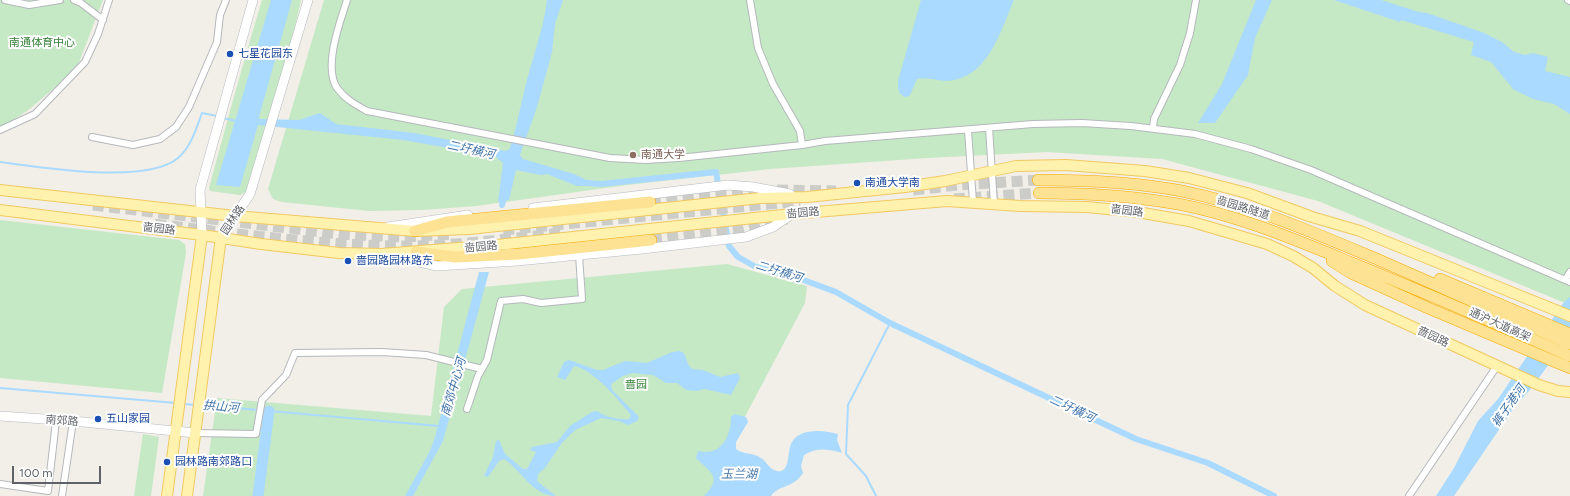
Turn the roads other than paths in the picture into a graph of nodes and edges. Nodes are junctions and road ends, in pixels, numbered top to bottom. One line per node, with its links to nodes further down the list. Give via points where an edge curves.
1 (5, 0): 2 (street, via 29,5)
2 (60, 0)
3 (74, 0): 11 (street)
4 (109, 0): 11 (street)
5 (226, 0): 16 (street, via 220,15 217,42 189,107 176,127 160,139 133,145)
6 (253, 0): 28 (street, 园林路, via 200,190)
7 (308, 0): 30 (street, 园林路, via 250,194)
8 (347, 0): 17 (street, via 333,47 331,64 336,87 349,101 367,111 610,158 645,160)
9 (750, 0): 17 (street, via 758,48 773,84 800,131)
10 (1196, 0): 13 (street, via 1190,33 1180,65 1154,119)
11 (103, 20): 14 (street, via 85,62 35,114)
12 (989, 128): 13 (street, via 1082,123); 15 (street); 18 (street)
13 (1153, 128): 42 (street, via 1195,134 1285,160)
14 (0, 130)
15 (968, 130): 17 (street, via 824,141); 19 (street)
16 (92, 137)
17 (802, 146)
18 (992, 170): 19 (main road, 啬园路); 26 (street); 45 (main road, 啬园路, via 1045,164 1110,167 1203,182 1247,193 1312,217 1360,230)
19 (972, 175): 23 (main road, 啬园路, via 905,186); 25 (street)
20 (1038, 180): 31 (highway, 啬园路隧道, via 1135,184 1182,191)
21 (0, 190): 28 (main road, 啬园路)
22 (1039, 193): 37 (highway, 啬园路隧道, via 1089,193 1179,204 1258,226)
23 (807, 197): 32 (street, via 728,185 455,216); 33 (main road, 啬园路, via 760,198 469,229)
24 (650, 202): 33 (highway, via 447,222)
25 (974, 202): 26 (main road, 啬园路); 29 (main road, 啬园路, via 947,201)
26 (994, 204): 49 (main road, 啬园路, via 1087,207 1137,212 1232,232 1293,256 1365,305)
27 (0, 210): 34 (main road, 啬园路)
28 (202, 212): 30 (main road, 啬园路); 34 (street, 园林路)
29 (792, 214): 38 (main road, 啬园路); 40 (street, via 773,227 746,236)
30 (235, 216): 32 (main road, 啬园路); 35 (street, 园林路)
31 (1291, 224): 43 (highway, 啬园路隧道); 47 (highway, via 1357,245)
32 (375, 229): 33 (main road, 啬园路)
33 (415, 232)
34 (202, 235): 35 (main road, 啬园路); 57 (main road, 园林路)
35 (221, 237): 39 (main road, 啬园路, via 292,248); 58 (main road, 园林路)
36 (651, 240): 38 (highway, via 455,258)
37 (1300, 242): 44 (highway, 啬园路隧道); 47 (highway, via 1352,272 1428,308)
38 (416, 252): 39 (main road, 啬园路)
39 (381, 254): 40 (street, via 437,266 517,262)
40 (578, 255): 51 (street, via 582,299 541,303 523,299 501,301 487,360)
41 (1570, 272): 42 (street)
42 (1567, 281)
43 (1436, 285): 47 (highway, 通沪大道高架)
44 (1430, 295): 47 (highway, 通沪大道高架)
45 (1570, 316)
46 (1570, 334): 47 (highway)
47 (1537, 336): 48 (highway, 通沪大道高架); 50 (highway, via 1555,361)
48 (1568, 349)
49 (1497, 366): 52 (main road, 啬园路, via 1539,385); 63 (street)
50 (1570, 368)
51 (482, 369): 53 (street); 58 (street, via 426,355 382,352 296,353 286,375 262,400 256,434)
52 (1570, 392)
53 (467, 409)
54 (0, 416): 55 (street, 南郊路)
55 (56, 421): 56 (street, 南郊路); 59 (street, via 48,491)
56 (73, 421): 57 (street, 南郊路); 60 (street)
57 (176, 431): 58 (street, 南郊路); 61 (main road, 园林路)
58 (195, 433): 62 (main road, 园林路)
59 (0, 484)
60 (62, 496)
61 (167, 496)
62 (187, 496)
63 (1409, 496)

